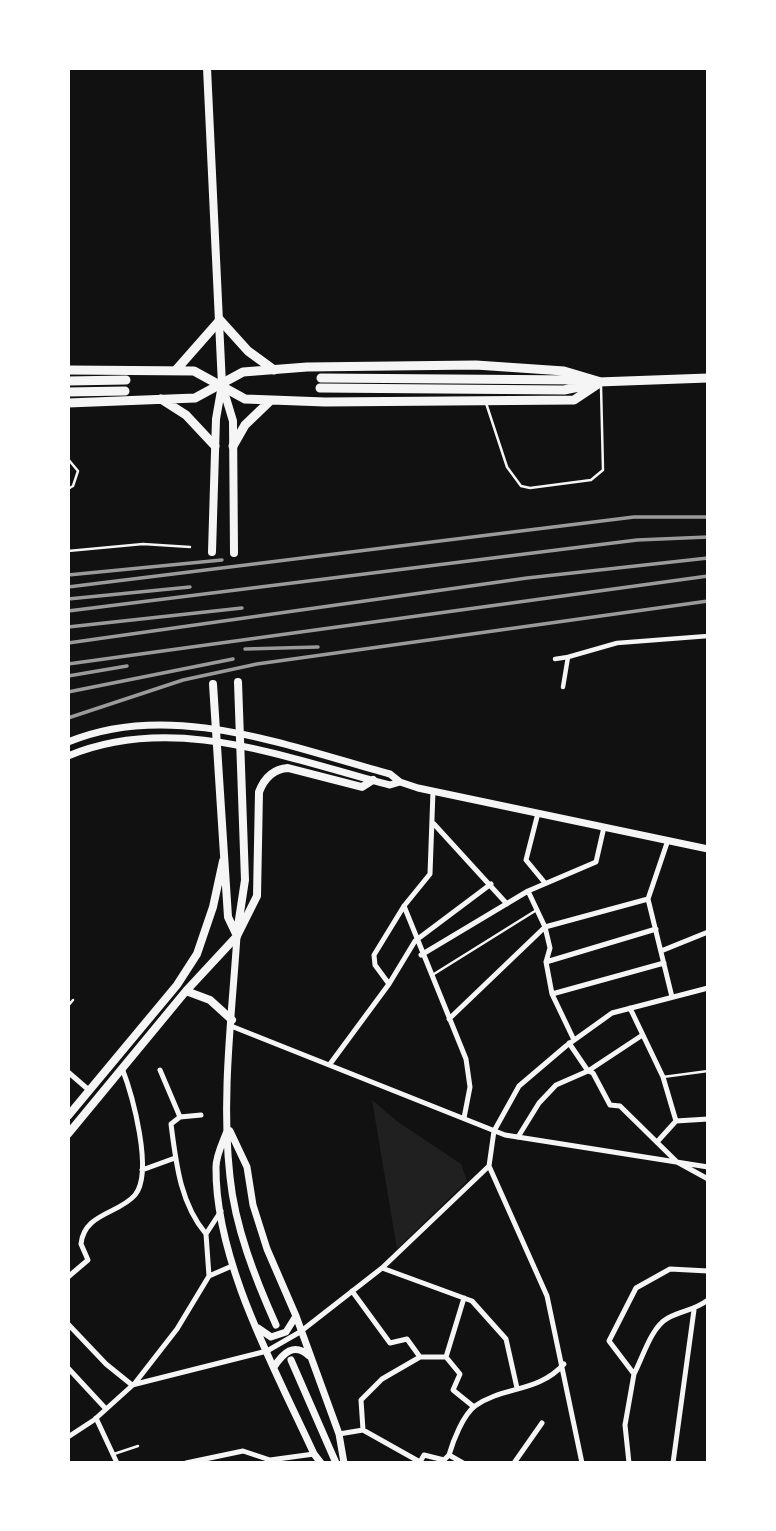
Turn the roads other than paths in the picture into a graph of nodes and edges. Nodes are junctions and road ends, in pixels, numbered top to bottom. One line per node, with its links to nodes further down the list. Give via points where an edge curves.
1 (207, 68): 2 (main road)
2 (220, 320): 4 (main road); 5 (main road, via 248,351); 11 (main road)
3 (68, 370): 4 (main road)
4 (176, 370): 11 (main road, via 194,371)
5 (274, 370): 10 (main road, via 476,365 564,371); 11 (main road, via 243,372)
6 (321, 378): 10 (main road)
7 (708, 378): 10 (main road)
8 (126, 380): 9 (main road)
9 (68, 381)
10 (601, 382): 12 (main road, via 564,390); 17 (main road, via 574,400); 17 (lane, via 603,470 591,480 521,486 507,467)
11 (222, 385): 15 (main road, via 195,398); 16 (main road, via 244,399); 19 (main road); 20 (main road, via 233,421)
12 (320, 388)
13 (125, 391): 14 (main road)
14 (68, 392)
15 (160, 398): 18 (main road); 19 (main road, via 186,415)
16 (271, 400): 17 (main road); 20 (main road)
17 (485, 400)
18 (68, 403)
19 (215, 446): 25 (main road)
20 (233, 446): 26 (main road)
21 (68, 459): 22 (lane, via 78,471)
22 (68, 489)
23 (190, 547): 24 (lane, via 143,544)
24 (68, 551)
25 (212, 552)
26 (233, 553)
27 (708, 636): 28 (street, via 617,643)
28 (568, 657): 29 (street); 32 (street)
29 (555, 659)
30 (238, 682): 54 (main road, via 244,880)
31 (213, 684): 43 (main road)
32 (563, 687)
33 (68, 742): 36 (street, via 108,730 196,727 390,774)
34 (68, 756): 35 (street, via 141,737 197,738)
35 (373, 780): 36 (street, via 390,785); 54 (main road, via 362,787 288,768 266,779 259,792 257,896)
36 (400, 782): 37 (street)
37 (433, 791): 38 (street); 39 (street)
38 (538, 813): 40 (street); 44 (street, via 526,860)
39 (432, 823): 45 (street); 49 (street, via 430,874)
40 (604, 827): 41 (street); 44 (street, via 596,862)
41 (668, 840): 42 (street); 47 (street)
42 (708, 849)
43 (223, 861): 54 (main road, via 228,917); 60 (main road, via 205,931)
44 (545, 883): 46 (street)
45 (491, 884): 48 (street); 55 (street)
46 (528, 891): 48 (street); 50 (street)
47 (648, 899): 51 (street); 52 (street)
48 (507, 904): 57 (street)
49 (404, 906): 55 (street); 63 (street, via 374,955 375,965)
50 (538, 909): 51 (street); 61 (lane)
51 (545, 927): 58 (street, via 550,948); 71 (street)
52 (656, 929): 56 (street); 58 (street)
53 (708, 932): 56 (street)
54 (237, 936): 62 (main road); 72 (street)
55 (415, 941): 57 (street); 63 (street)
56 (661, 951): 59 (street)
57 (421, 955): 61 (street)
58 (546, 962): 66 (street)
59 (664, 963): 66 (street); 67 (street)
60 (185, 974): 62 (main road); 82 (main road)
61 (430, 976): 71 (street)
62 (195, 981): 65 (main road)
63 (389, 984): 75 (street)
64 (708, 988): 67 (street)
65 (186, 990): 72 (main road, via 210,1000); 76 (main road)
66 (552, 994): 74 (street)
67 (672, 997): 70 (street)
68 (73, 1000): 69 (lane)
69 (68, 1006)
70 (630, 1008): 73 (street); 74 (street, via 612,1013)
71 (449, 1019): 86 (street, via 468,1070)
72 (232, 1023): 75 (street); 89 (street)
73 (641, 1036): 78 (street); 81 (street)
74 (572, 1042): 78 (street); 90 (street, via 519,1086)
75 (330, 1064): 86 (street)
76 (122, 1068): 91 (main road); 98 (street, via 135,1112)
77 (160, 1070): 85 (street)
78 (588, 1071): 92 (street, via 556,1085); 93 (street, via 610,1105 620,1106)
79 (708, 1071): 81 (lane)
80 (68, 1072): 82 (street)
81 (663, 1077): 88 (street)
82 (90, 1091): 84 (main road)
83 (201, 1115): 85 (street)
84 (68, 1116)
85 (180, 1117): 94 (street, via 171,1124)
86 (464, 1118): 90 (street)
87 (708, 1119): 88 (street)
88 (676, 1121): 93 (street)
89 (228, 1127): 100 (street, via 215,1164); 111 (street, via 247,1167 267,1250); 113 (street, via 237,1215)
90 (494, 1130): 92 (street); 96 (street)
91 (68, 1134)
92 (519, 1137): 95 (street)
93 (657, 1142): 95 (street)
94 (175, 1158): 98 (street); 101 (street, via 186,1201)
95 (677, 1162): 97 (street); 99 (street)
96 (489, 1166): 103 (street); 121 (street, via 547,1296)
97 (708, 1167)
98 (142, 1170): 106 (street, via 134,1196 85,1230 80,1244 88,1260)
99 (708, 1179)
100 (220, 1211): 101 (street); 102 (street)
101 (206, 1234): 105 (street)
102 (232, 1266): 105 (street); 114 (street)
103 (382, 1268): 107 (street); 108 (street)
104 (708, 1271): 124 (street, via 670,1269 636,1289 610,1341)
105 (209, 1276): 125 (street, via 177,1329)
106 (68, 1277)
107 (352, 1291): 115 (street); 118 (street, via 390,1343 407,1339)
108 (464, 1298): 119 (street); 126 (street, via 472,1300 506,1339)
109 (708, 1300): 110 (street)
110 (694, 1311): 124 (street, via 667,1318); 148 (street)
111 (296, 1316): 114 (street, via 286,1332 271,1337); 115 (street)
112 (68, 1324): 125 (street)
113 (276, 1325)
114 (257, 1327): 116 (street)
115 (300, 1332): 116 (street); 117 (street)
116 (267, 1351): 122 (street); 125 (street)
117 (310, 1356): 122 (street, via 294,1349 283,1354); 132 (street)
118 (420, 1357): 119 (street); 131 (street, via 382,1379 361,1400)
119 (446, 1357): 127 (street, via 460,1374 453,1390)
120 (292, 1360): 142 (street)
121 (564, 1364): 126 (street, via 527,1389); 146 (street)
122 (274, 1367): 136 (street)
123 (68, 1368): 128 (street)
124 (634, 1374): 147 (street, via 625,1425)
125 (132, 1385): 128 (street)
126 (517, 1388): 127 (street)
127 (474, 1407): 137 (street)
128 (106, 1409): 129 (street)
129 (96, 1418): 133 (street); 135 (street)
130 (542, 1423): 145 (street)
131 (363, 1430): 132 (street); 138 (street)
132 (339, 1434): 143 (street)
133 (68, 1437)
134 (138, 1446): 135 (lane)
135 (113, 1454): 139 (street)
136 (314, 1454): 140 (street, via 270,1460 232,1452); 141 (street)
137 (449, 1455): 138 (street, via 444,1460 424,1455); 144 (street)
138 (420, 1462)
139 (117, 1463)
140 (186, 1463)
141 (321, 1463)
142 (337, 1463)
143 (344, 1463)
144 (463, 1463)
145 (514, 1463)
146 (582, 1463)
147 (629, 1463)
148 (673, 1463)

